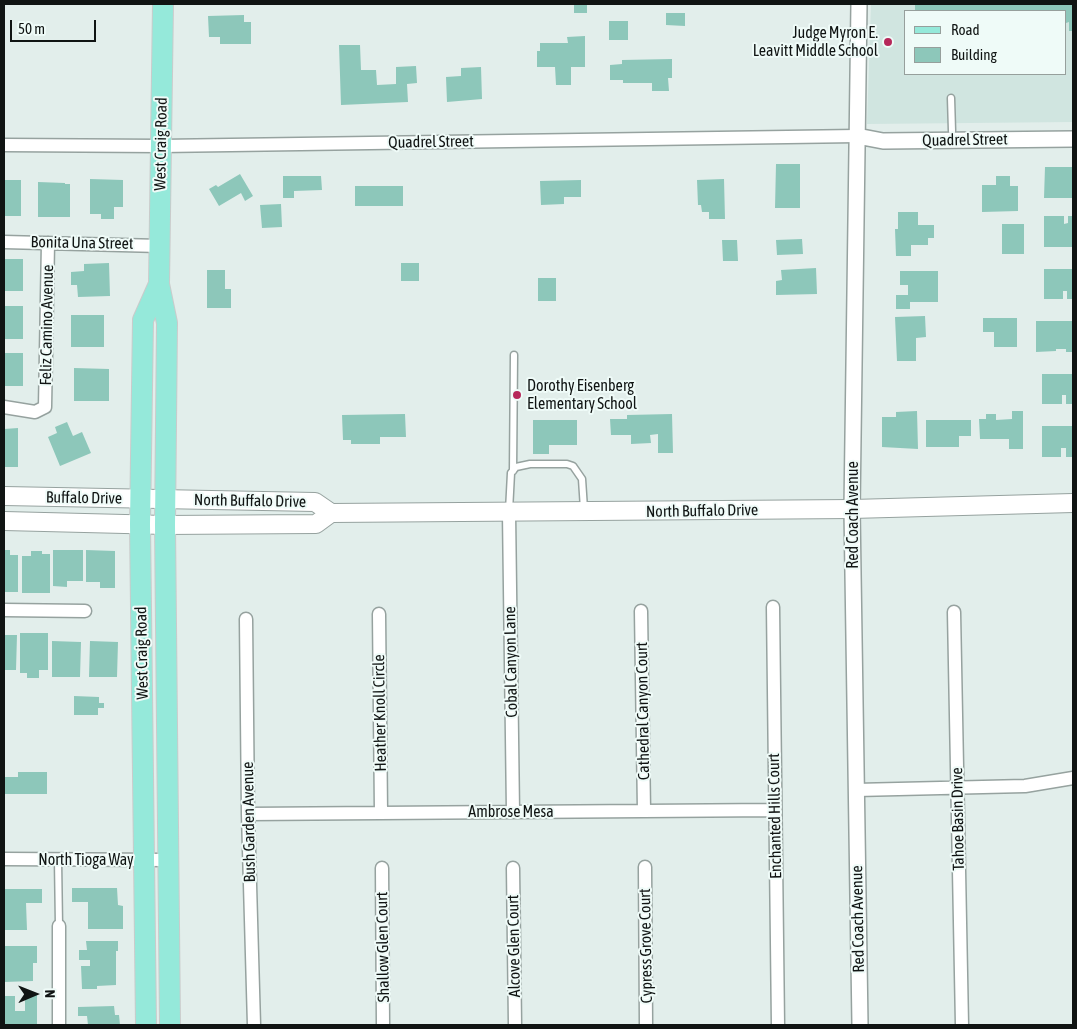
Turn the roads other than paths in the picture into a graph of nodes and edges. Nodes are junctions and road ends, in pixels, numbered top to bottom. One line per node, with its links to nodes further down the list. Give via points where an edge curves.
1 (163, 4): 9 (main road, West Craig Road)
2 (859, 4): 5 (street, Red Coach Avenue)
3 (951, 98): 6 (lane)
4 (1073, 130): 6 (street, Quadrel Street)
5 (858, 136): 6 (street, Quadrel Street, via 883,141); 9 (street, Quadrel Street); 21 (street, Red Coach Avenue)
6 (952, 136): 7 (street, Quadrel Street)
7 (1073, 139)
8 (4, 145): 9 (street, Quadrel Street)
9 (162, 146): 12 (main road, West Craig Road)
10 (4, 242): 11 (street, Bonita Una Street)
11 (48, 243): 12 (street, Bonita Una Street); 15 (street, Feliz Camino Avenue, via 45,407 35,412)
12 (160, 246): 13 (main road, West Craig Road)
13 (159, 284): 18 (main road, West Craig Road, via 143,320); 19 (main road, West Craig Road, via 167,323)
14 (514, 355): 16 (lane)
15 (4, 407)
16 (513, 471): 22 (lane); 23 (lane, via 516,467 530,464 574,466 582,479)
17 (4, 496): 18 (main road, Buffalo Drive)
18 (141, 499): 19 (main road, Buffalo Drive); 26 (main road, West Craig Road)
19 (165, 500): 24 (main road, North Buffalo Drive, via 315,502); 27 (main road, West Craig Road)
20 (1073, 503): 21 (main road, North Buffalo Drive)
21 (852, 509): 23 (main road, North Buffalo Drive); 37 (street, Red Coach Avenue)
22 (509, 512): 23 (main road, North Buffalo Drive); 24 (main road, North Buffalo Drive); 40 (street, Cobal Canyon Lane)
23 (585, 512)
24 (331, 514): 27 (main road, North Buffalo Drive, via 316,524)
25 (4, 521): 26 (main road, Buffalo Drive)
26 (140, 524): 27 (main road, Buffalo Drive); 45 (main road, West Craig Road)
27 (165, 525): 46 (main road, West Craig Road)
28 (773, 607): 38 (street, Enchanted Hills Court)
29 (4, 610): 30 (street)
30 (85, 611)
31 (641, 611): 39 (street, Cathedral Canyon Court)
32 (954, 612): 36 (street, Tahoe Basin Drive)
33 (379, 614): 41 (street, Heather Knoll Circle)
34 (246, 619): 42 (street, Bush Garden Avenue)
35 (1073, 778): 36 (street, via 1025,786)
36 (957, 788): 37 (street); 60 (street, Tahoe Basin Drive)
37 (856, 790): 59 (street, Red Coach Avenue)
38 (775, 810): 39 (street, Ambrose Mesa); 58 (street, Enchanted Hills Court)
39 (644, 811): 40 (street, Ambrose Mesa)
40 (513, 812): 41 (street, Ambrose Mesa)
41 (381, 813): 42 (street, Ambrose Mesa)
42 (248, 814): 54 (street, Bush Garden Avenue)
43 (4, 859): 44 (street, North Tioga Way)
44 (58, 860): 45 (street, North Tioga Way); 50 (lane)
45 (144, 860): 46 (street, North Tioga Way); 52 (main road, West Craig Road)
46 (168, 860): 53 (main road, West Craig Road)
47 (644, 867): 57 (street, Cypress Grove Court)
48 (382, 868): 55 (street, Shallow Glen Court)
49 (513, 868): 56 (street, Alcove Glen Court)
50 (59, 926): 51 (street)
51 (59, 1025)
52 (146, 1025)
53 (170, 1025)
54 (254, 1025)
55 (383, 1025)
56 (515, 1025)
57 (646, 1025)
58 (778, 1025)
59 (860, 1025)
60 (962, 1025)

